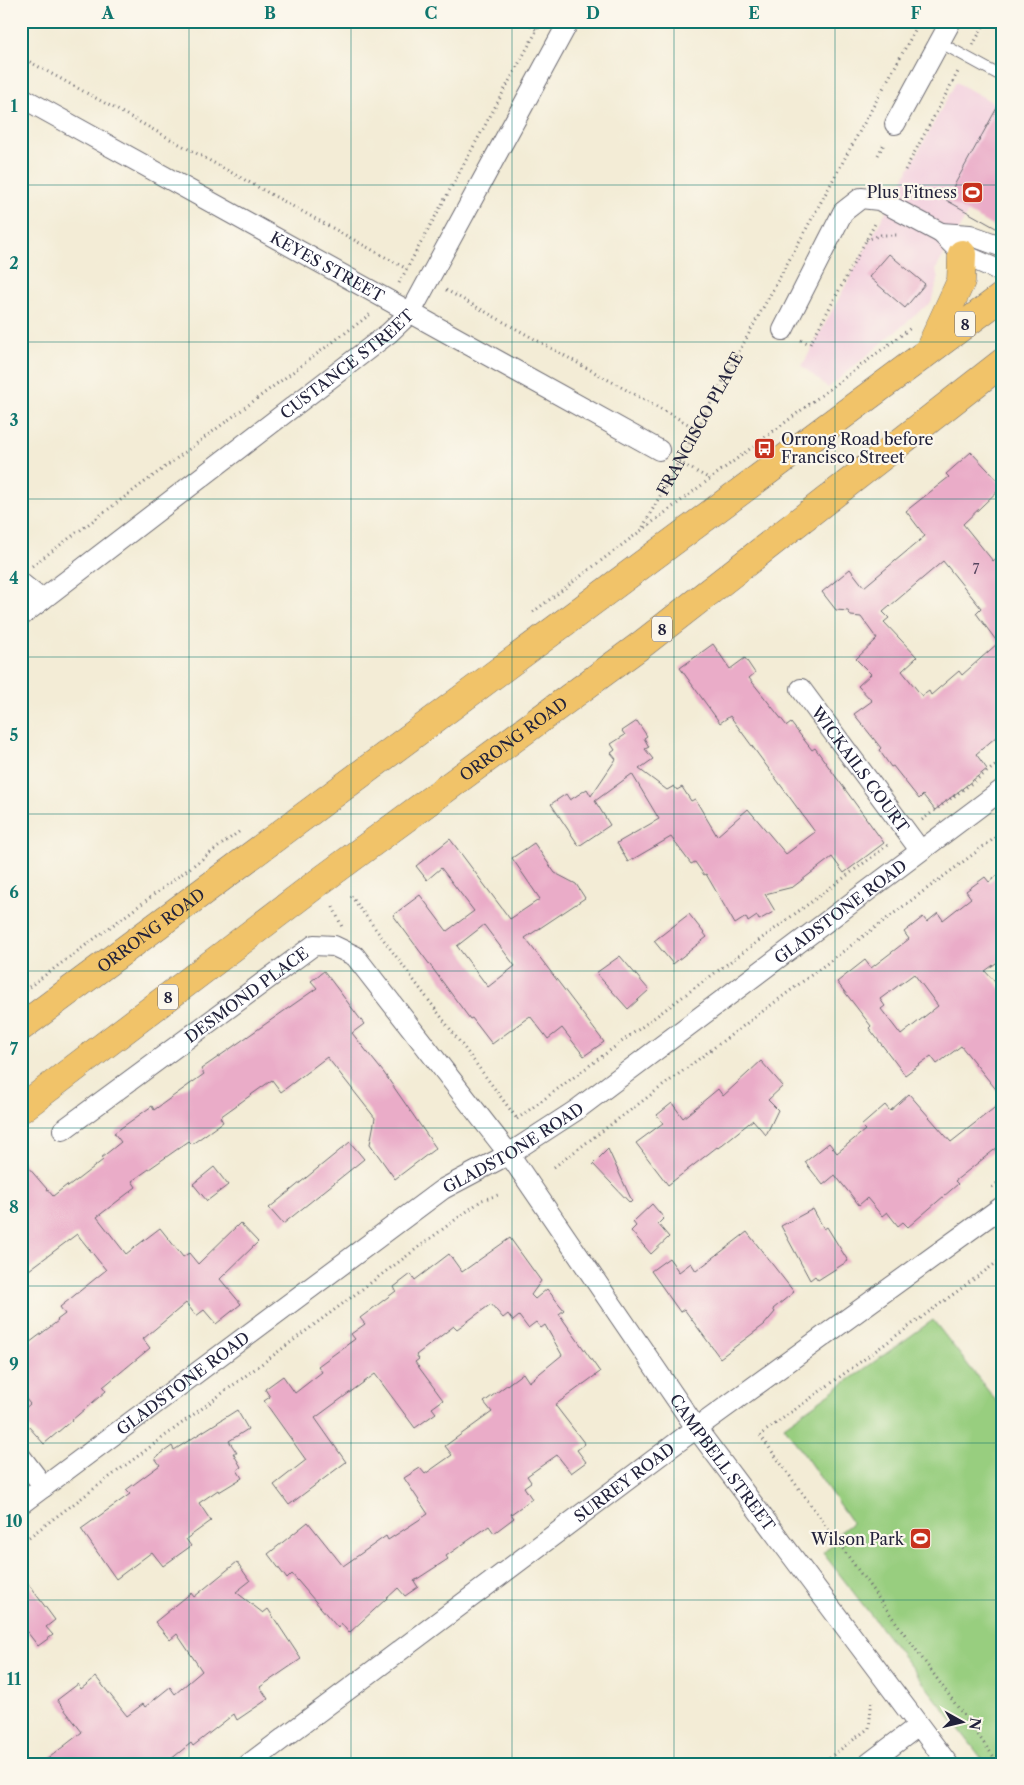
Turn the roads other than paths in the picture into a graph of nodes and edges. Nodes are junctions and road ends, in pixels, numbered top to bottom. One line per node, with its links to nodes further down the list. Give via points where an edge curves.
1 (569, 21): 12 (street, CUSTANCE STREET)
2 (951, 21): 3 (street)
3 (939, 42): 4 (lane); 6 (street)
4 (1003, 77)
5 (21, 97): 12 (street, KEYES STREET)
6 (895, 124)
7 (941, 233): 8 (street, via 970,235); 9 (street); 13 (street, via 879,200 861,198 851,204 840,217)
8 (1003, 247)
9 (962, 254): 10 (street); 14 (highway, via 961,281)
10 (1003, 272)
11 (1003, 296): 14 (highway, ORRONG ROAD / 8)
12 (411, 312): 16 (street, KEYES STREET); 18 (street, CUSTANCE STREET, via 390,333)
13 (782, 330)
14 (928, 352): 23 (highway, ORRONG ROAD / 8)
15 (1003, 362): 24 (highway, ORRONG ROAD / 8, via 641,645 315,885)
16 (659, 450)
17 (25, 575): 18 (street)
18 (42, 600): 19 (street, CUSTANCE STREET)
19 (21, 616)
20 (801, 689): 22 (street, WICKAILS COURT)
21 (1003, 789): 22 (street, GLADSTONE ROAD)
22 (920, 850): 26 (street, GLADSTONE ROAD, via 575,1111)
23 (21, 1027)
24 (21, 1110)
25 (62, 1130): 26 (street, DESMOND PLACE, via 314,945 334,946 355,956)
26 (509, 1154): 28 (street, CAMPBELL STREET); 30 (street, GLADSTONE ROAD, via 443,1189)
27 (1003, 1206): 28 (street, SURREY ROAD)
28 (696, 1428): 32 (street, CAMPBELL STREET); 33 (street, SURREY ROAD)
29 (21, 1457): 30 (street)
30 (44, 1487): 31 (street, GLADSTONE ROAD)
31 (21, 1504)
32 (918, 1726): 34 (street); 35 (street, CAMPBELL STREET)
33 (249, 1764)
34 (868, 1764)
35 (948, 1764)

